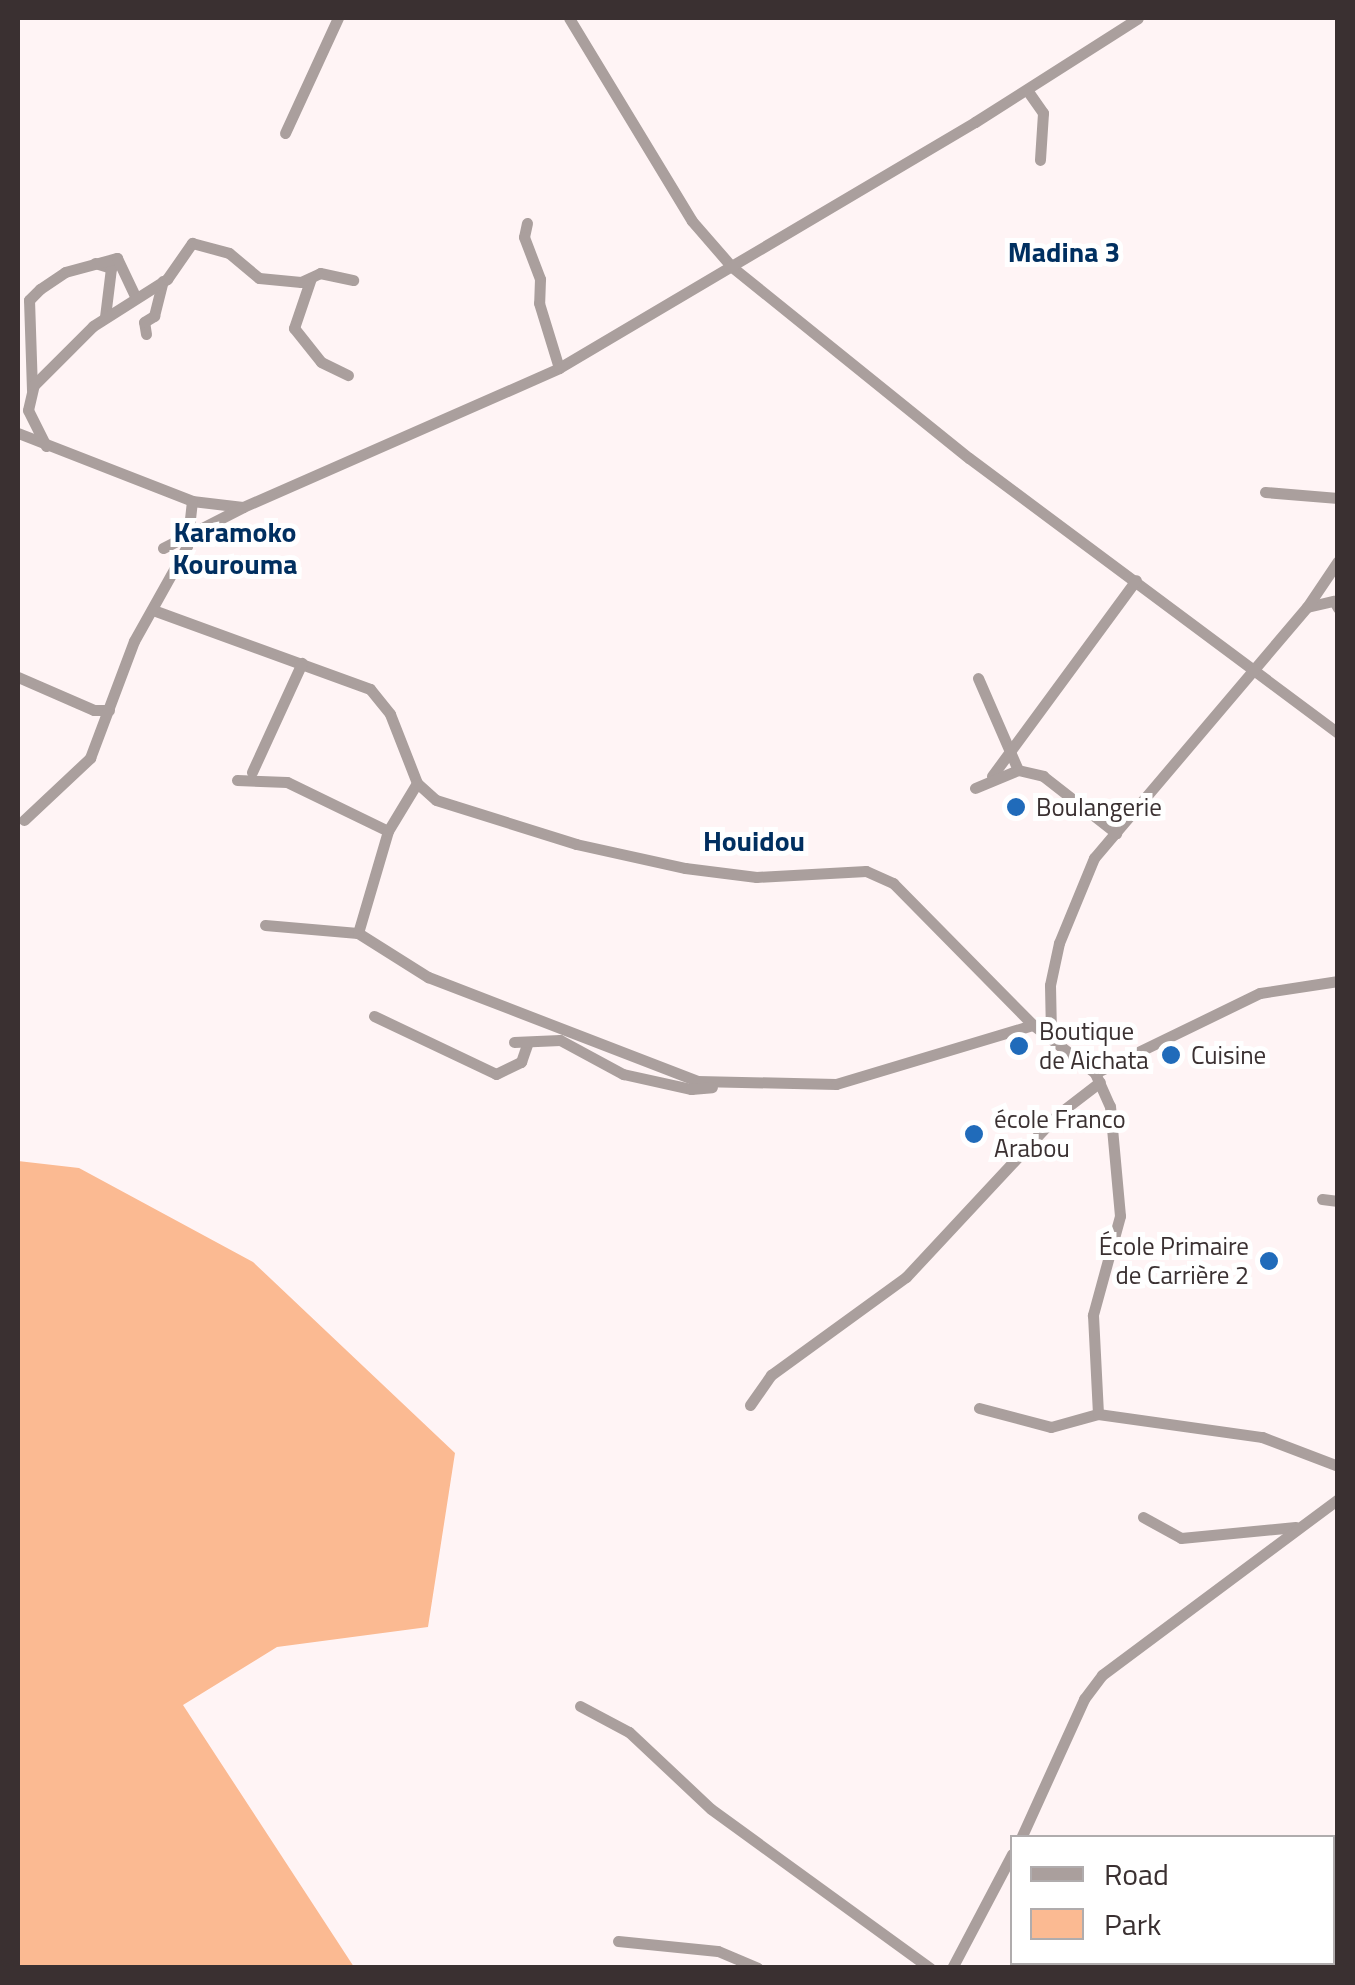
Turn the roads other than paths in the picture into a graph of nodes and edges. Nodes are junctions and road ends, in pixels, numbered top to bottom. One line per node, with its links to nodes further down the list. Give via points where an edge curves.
1 (338, 18): 5 (street)
2 (569, 18): 9 (street, via 692,220)
3 (1133, 20): 4 (street)
4 (1028, 90): 6 (street, via 1044,112); 9 (street)
5 (285, 133)
6 (1040, 160)
7 (527, 223): 16 (street, via 524,237)
8 (94, 263): 13 (street, via 117,258); 14 (street, via 110,268); 18 (street, via 54,277 29,300)
9 (732, 267): 16 (street); 28 (street, via 970,458)
10 (311, 278): 11 (street, via 320,273); 12 (street, via 259,278 229,253 192,243); 17 (street, via 294,328 321,362)
11 (353, 280)
12 (163, 281): 13 (street); 15 (street, via 154,316 144,322)
13 (136, 296): 14 (street)
14 (105, 317): 18 (street)
15 (146, 334)
16 (558, 368): 24 (street)
17 (348, 375)
18 (32, 390): 20 (street, via 28,410)
19 (18, 433): 20 (street)
20 (46, 446): 23 (street)
21 (1265, 492): 22 (street)
22 (1338, 498)
23 (192, 500): 24 (street); 25 (street)
24 (244, 506): 25 (street)
25 (188, 534): 26 (street); 31 (street)
26 (163, 548)
27 (1338, 561): 30 (street)
28 (1136, 580): 33 (street); 38 (street)
29 (1336, 603): 30 (street)
30 (1307, 606): 33 (street)
31 (153, 610): 32 (street); 36 (street)
32 (302, 663): 40 (street); 43 (street, via 370,689 390,714)
33 (1252, 665): 37 (street); 47 (street)
34 (978, 678): 38 (street)
35 (21, 681): 36 (street)
36 (109, 710): 45 (street, via 90,758)
37 (1338, 732)
38 (1010, 752): 39 (street); 41 (street)
39 (1018, 770): 41 (street); 47 (street, via 1043,776)
40 (252, 772)
41 (992, 776): 44 (street)
42 (238, 780): 46 (street, via 287,782)
43 (416, 783): 46 (street); 52 (street, via 436,800 576,844 685,868 756,877 881,875 1004,988)
44 (975, 788)
45 (24, 820)
46 (388, 830): 49 (street)
47 (1116, 833): 53 (street, via 1075,891 1050,985)
48 (265, 925): 49 (street)
49 (358, 933): 55 (street, via 399,962 516,1014 608,1042 686,1077)
50 (1338, 981): 54 (street, via 1260,992)
51 (374, 1016): 55 (street, via 496,1074 520,1062 521,1042 560,1040 623,1074 653,1082 691,1089)
52 (1033, 1024): 53 (street); 55 (street, via 836,1084)
53 (1051, 1033): 54 (street)
54 (1098, 1077): 58 (street, via 906,1277 771,1375); 60 (street, via 1120,1176 1120,1216 1093,1315)
55 (731, 1084)
56 (1322, 1199): 57 (street)
57 (1338, 1201)
58 (750, 1406)
59 (980, 1408): 60 (street, via 1050,1428)
60 (1098, 1414): 61 (street, via 1262,1438)
61 (1338, 1466)
62 (1338, 1499): 64 (street)
63 (1143, 1517): 64 (street, via 1181,1538)
64 (1295, 1527): 66 (street, via 1102,1675)
65 (580, 1706): 70 (street, via 629,1732 711,1809)
66 (1022, 1835)
67 (1010, 1858): 71 (street)
68 (618, 1940): 69 (street, via 718,1951)
69 (758, 1968)
70 (930, 1968)
71 (952, 1968)

